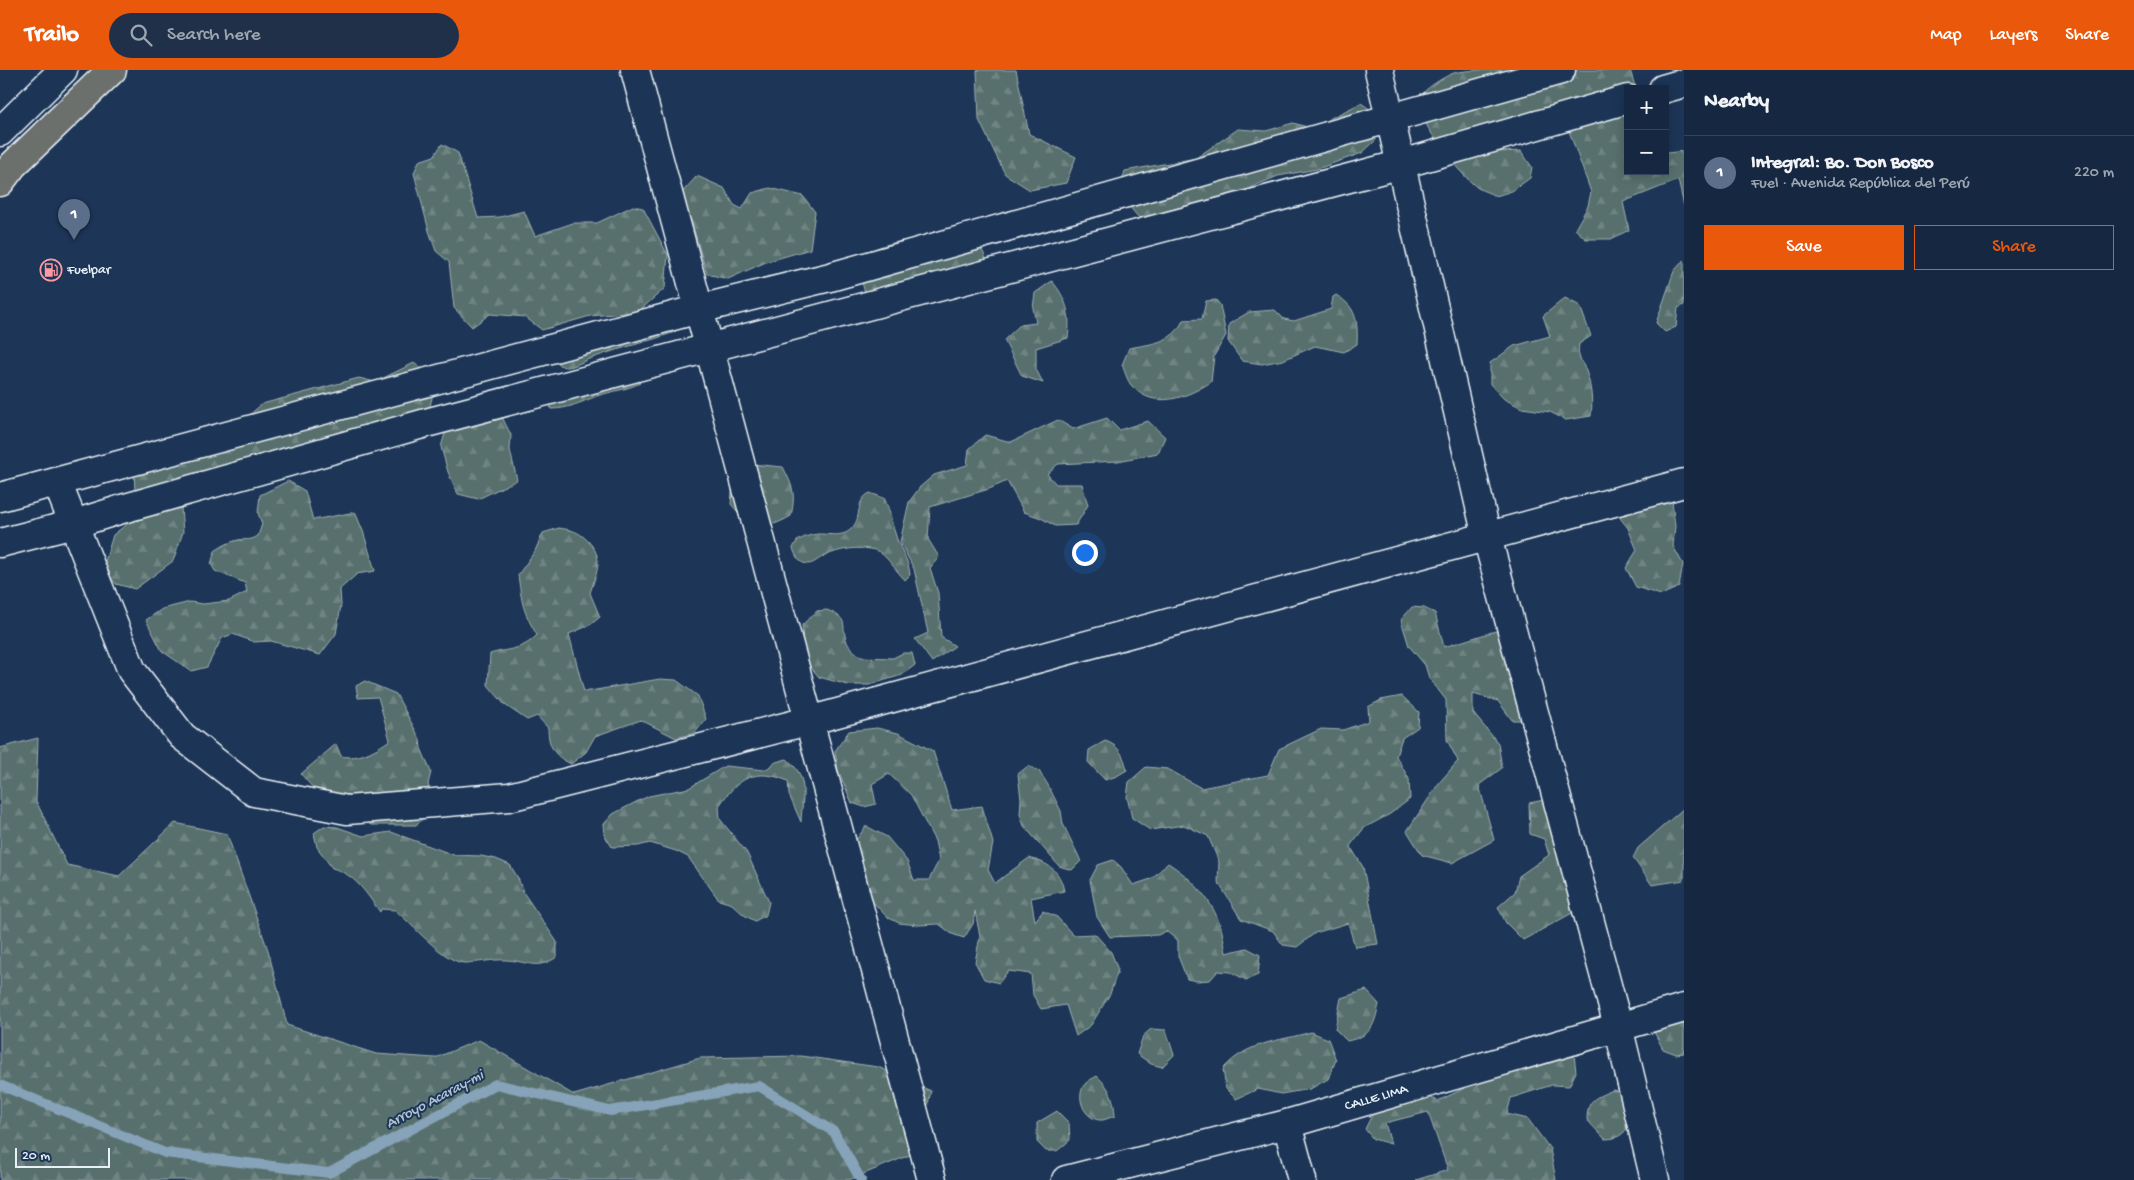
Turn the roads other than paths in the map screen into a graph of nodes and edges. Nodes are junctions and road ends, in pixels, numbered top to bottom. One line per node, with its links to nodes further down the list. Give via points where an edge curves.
1 (63, 70): 10 (street)
2 (112, 70): 12 (highway, via 13,165)
3 (635, 70): 13 (street)
4 (1379, 70): 9 (street)
5 (1562, 70): 9 (street)
6 (1684, 83): 7 (street)
7 (1669, 87)
8 (1624, 100): 11 (street)
9 (1391, 118): 11 (street); 13 (street, via 839,274)
10 (0, 132)
11 (1402, 164): 14 (street); 19 (street)
12 (0, 182)
13 (699, 309): 14 (street); 15 (street)
14 (710, 349): 18 (street, via 426,423); 21 (street)
15 (57, 482): 17 (street); 18 (street)
16 (1684, 483): 19 (street)
17 (0, 497)
18 (74, 524): 20 (street); 21 (street, via 132,671 182,736 254,792 347,810 509,797)
19 (1487, 537): 21 (street); 23 (street)
20 (0, 543)
21 (808, 721): 25 (street)
22 (1684, 1008): 23 (street, CALLE LIMA)
23 (1618, 1026): 24 (street, CALLE LIMA); 28 (street)
24 (1286, 1124): 26 (street, CALLE LIMA); 27 (street)
25 (932, 1180)
26 (1066, 1180)
27 (1302, 1180)
28 (1655, 1180)

